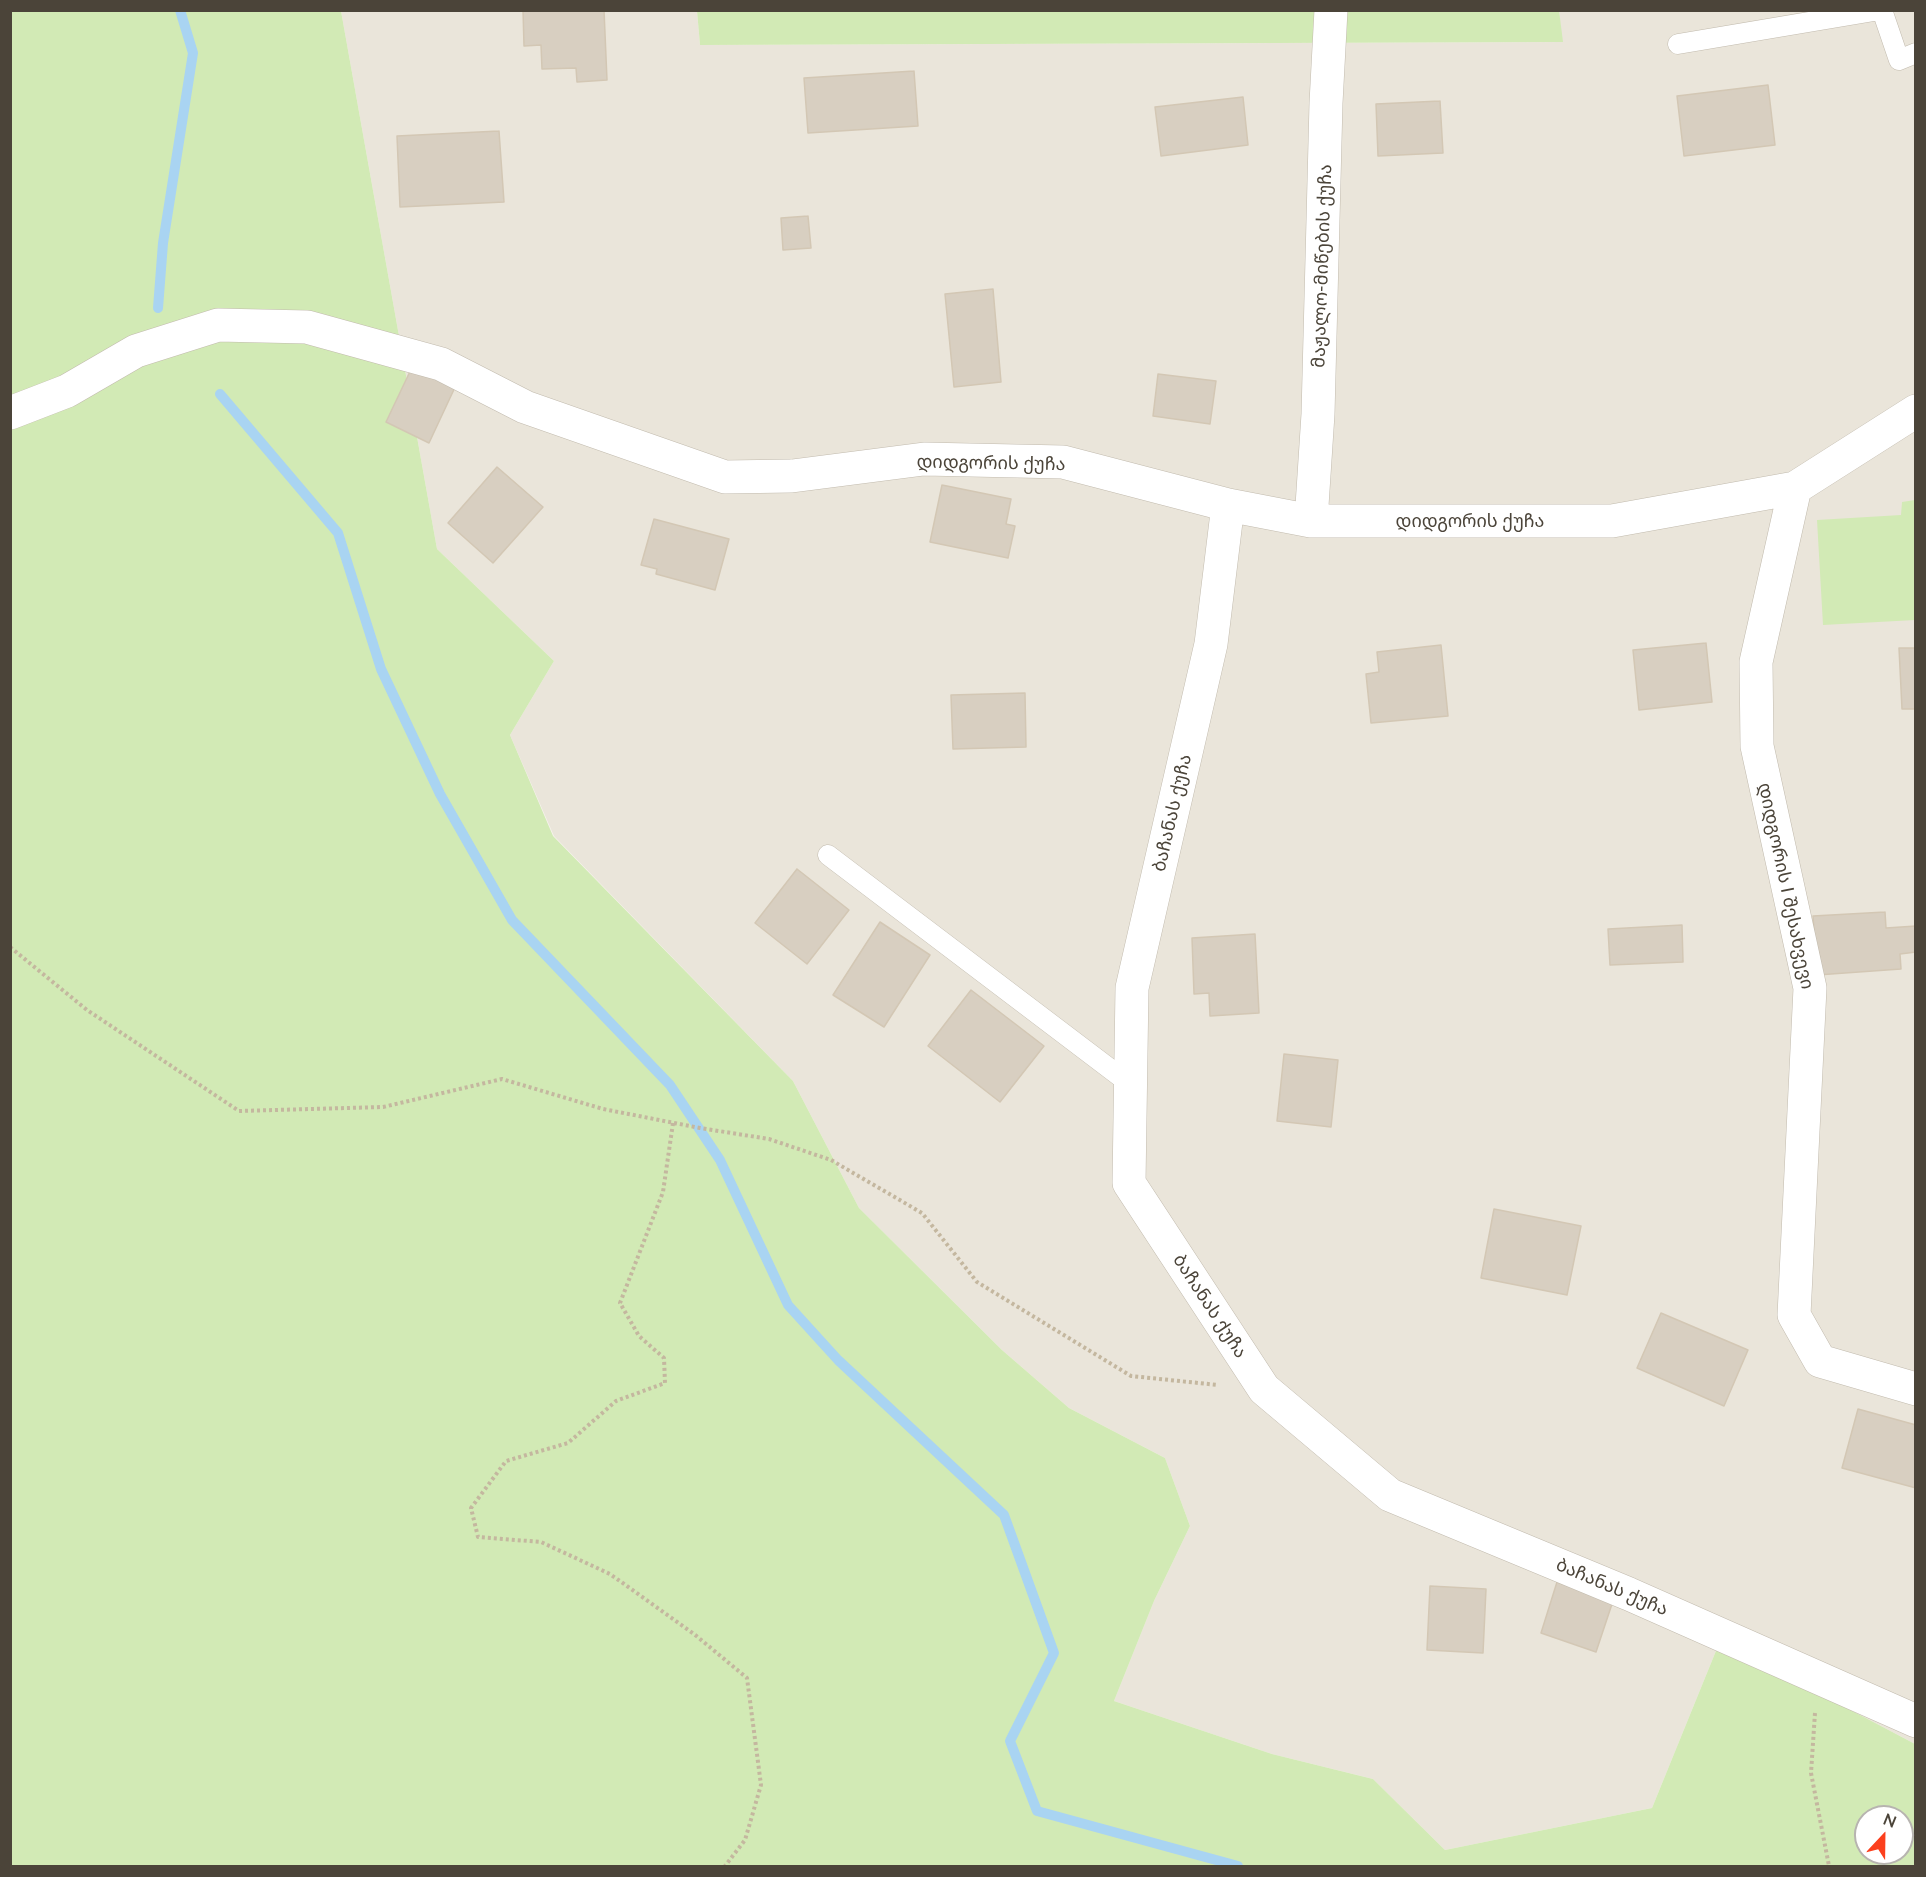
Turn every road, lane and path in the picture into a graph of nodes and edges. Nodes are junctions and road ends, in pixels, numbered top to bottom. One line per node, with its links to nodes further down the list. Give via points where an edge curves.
1 (1331, 10): 9 (street, მაჟალო-მიწების ქუჩა)
2 (1881, 10): 3 (lane); 4 (lane, via 1899,60)
3 (1678, 44)
4 (1916, 53)
5 (1916, 411): 7 (street, დიდგორის ქუჩა)
6 (10, 413): 8 (street, დიდგორის ქუჩა, via 67,391 136,351 218,325 307,327 441,364 525,407 725,477 792,476 924,459 1063,462)
7 (1795, 488): 9 (street, დიდგორის ქუჩა, via 1612,521); 15 (street, დიდგორის I შესახვევი, via 1756,662 1757,746 1810,988 1794,1315 1820,1361)
8 (1228, 505): 9 (street, დიდგორის ქუჩა); 12 (street, ბაჩანას ქუჩა, via 1211,644 1132,988)
9 (1311, 521)
10 (828, 855): 12 (lane)
11 (10, 947): 13 (path, via 87,1010 239,1111 383,1107 502,1079 603,1109)
12 (1130, 1084): 14 (street, ბაჩანას ქუჩა, via 1129,1183)
13 (673, 1124): 14 (path, via 769,1138 831,1160 922,1213 977,1282 1131,1376); 18 (path, via 663,1192 620,1303 639,1336 664,1358 665,1383 616,1401 568,1443 506,1461 471,1508 478,1537 541,1542 610,1574 747,1678 761,1785 745,1840)
14 (1264, 1389): 16 (street, ბაჩანას ქუჩა, via 1390,1495 1629,1594)
15 (1916, 1389)
16 (1817, 1678): 17 (street, ბაჩანას ქუჩა); 19 (path, via 1811,1773)
17 (1916, 1721)
18 (725, 1866)
19 (1829, 1866)

